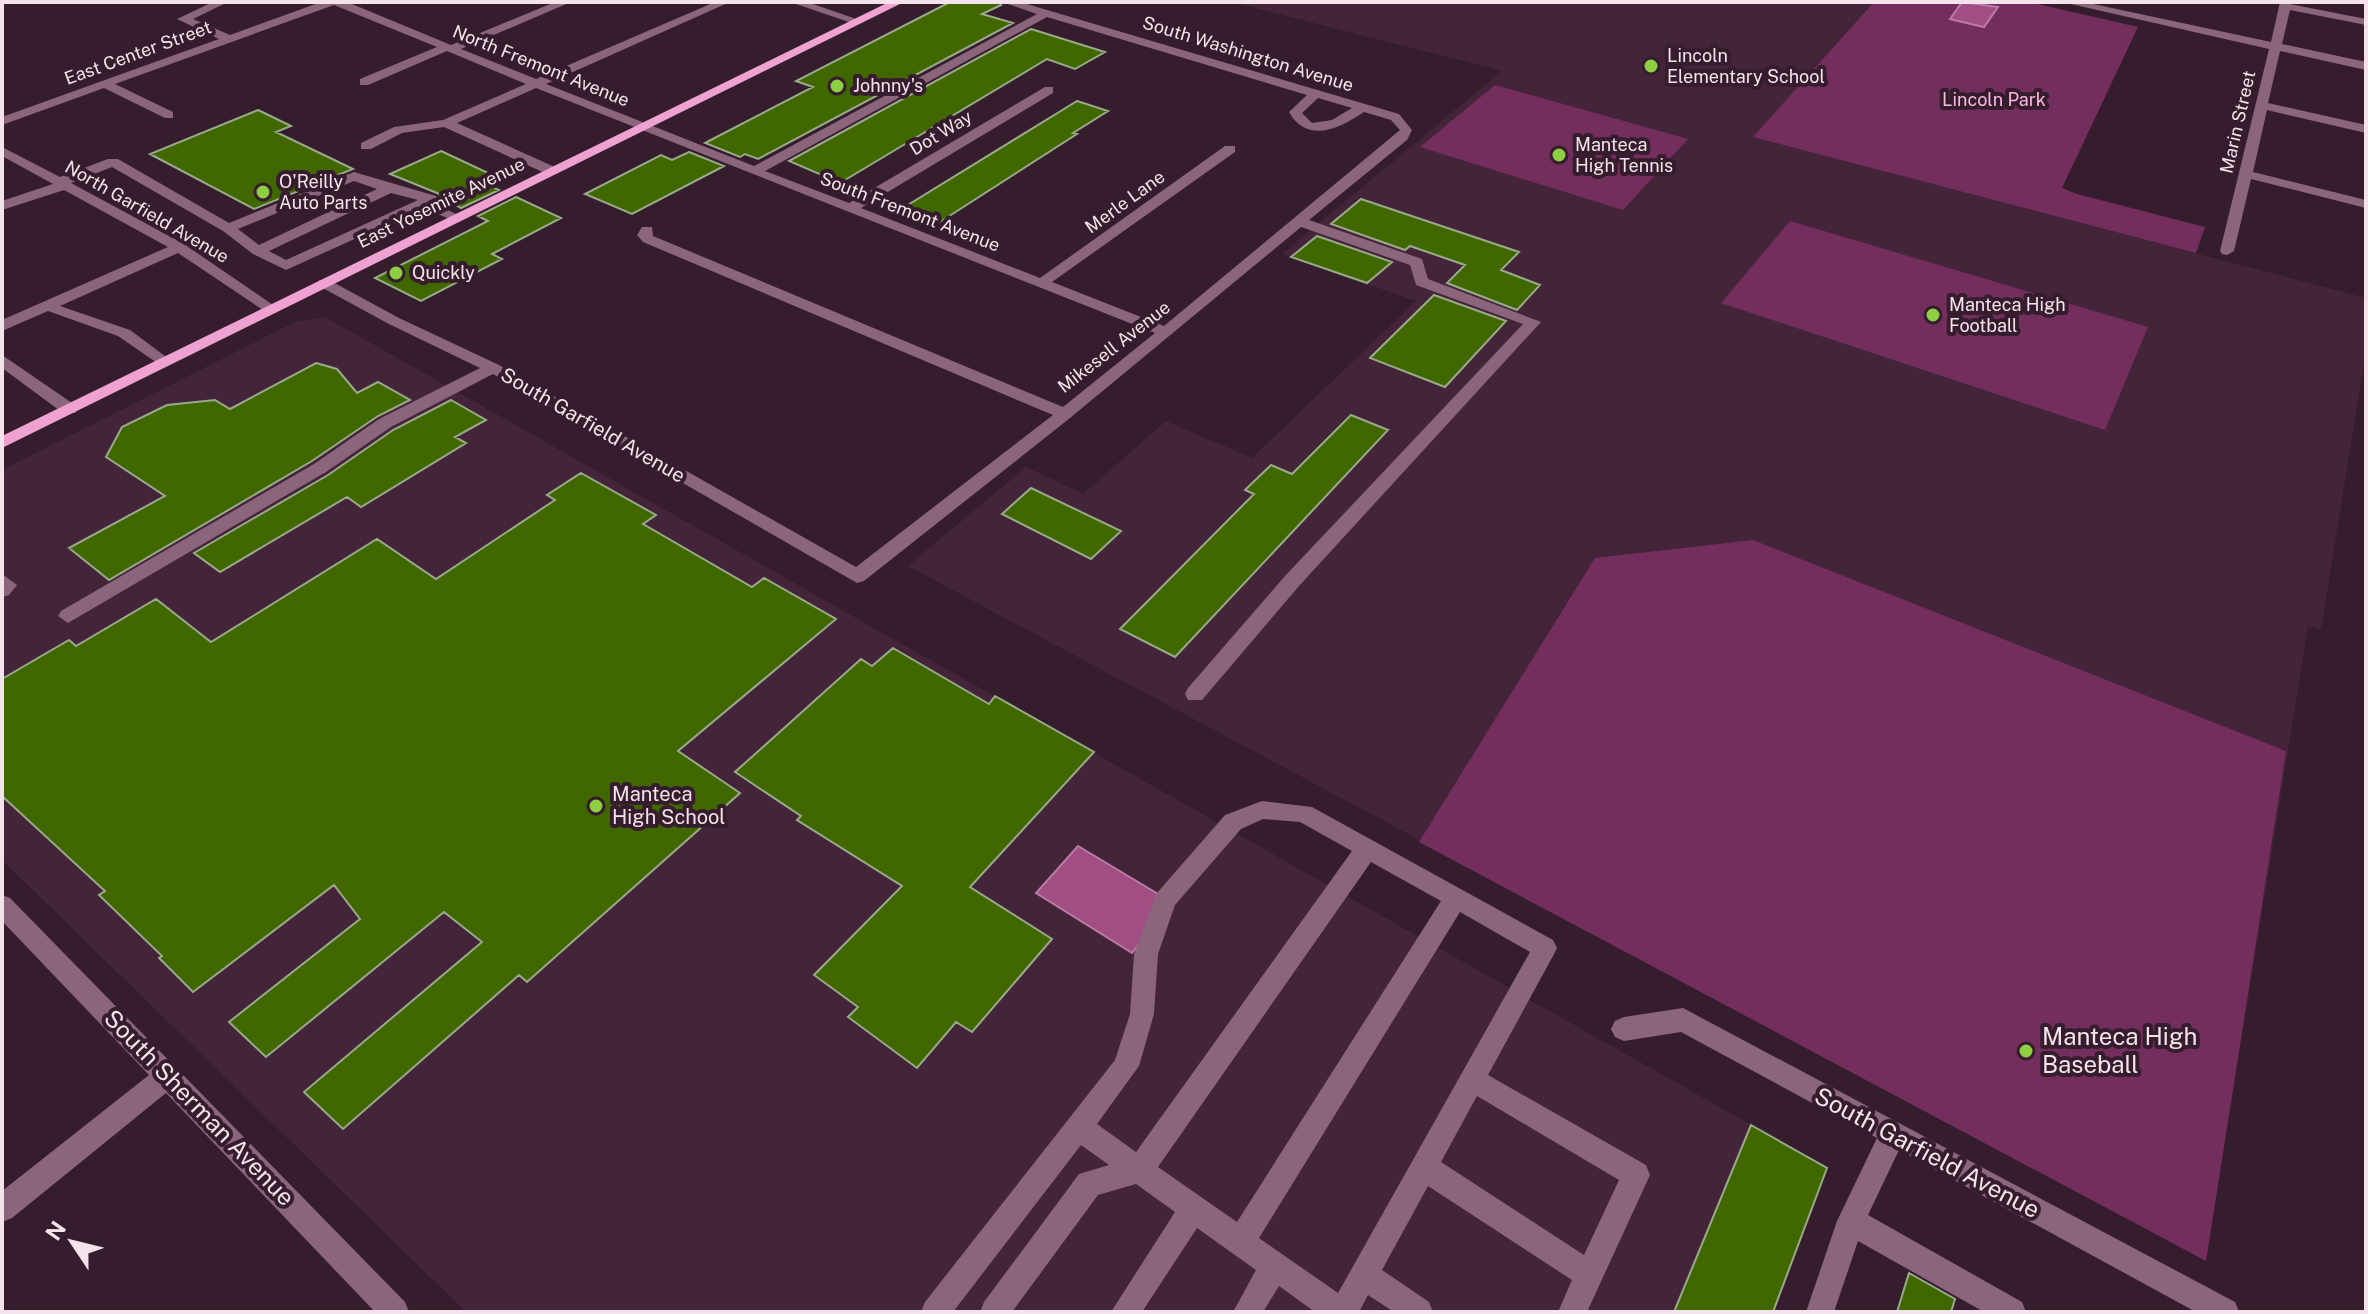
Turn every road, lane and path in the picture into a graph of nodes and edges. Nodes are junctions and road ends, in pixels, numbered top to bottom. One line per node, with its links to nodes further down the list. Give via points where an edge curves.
1 (222, 2): 17 (street, via 183,19)
2 (331, 2): 17 (street, East Center Street)
3 (337, 2): 13 (street, North Fremont Avenue)
4 (376, 2): 13 (street)
5 (565, 2): 19 (street)
6 (724, 2): 23 (street)
7 (796, 2): 15 (street)
8 (898, 2): 15 (main road, East Yosemite Avenue)
9 (1008, 2): 11 (street, South Washington Avenue)
10 (2068, 2): 18 (street)
11 (1025, 4): 14 (street, South Washington Avenue)
12 (2285, 4): 16 (street); 18 (street, Marin Street)
13 (356, 10): 19 (street, North Fremont Avenue)
14 (1047, 13): 25 (street, South Washington Avenue); 38 (street)
15 (859, 22): 31 (main road, East Yosemite Avenue)
16 (2366, 22)
17 (230, 39): 22 (street, East Center Street)
18 (2273, 46): 20 (street); 26 (street, Marin Street)
19 (449, 48): 21 (street); 23 (street, North Fremont Avenue)
20 (2366, 66)
21 (364, 82)
22 (105, 84): 28 (street); 29 (street, East Center Street)
23 (539, 85): 30 (street); 31 (street, North Fremont Avenue)
24 (1049, 90): 45 (street, Dot Way)
25 (1316, 93): 27 (street, South Washington Avenue); 27 (street, via 1295,112 1309,125 1338,125)
26 (2262, 105): 32 (street); 39 (street, Marin Street)
27 (1362, 107): 33 (street, South Washington Avenue, via 1403,123 1406,130)
28 (169, 115)
29 (2, 121)
30 (446, 123): 34 (street, via 399,130); 37 (street)
31 (641, 127): 37 (main road, East Yosemite Avenue); 38 (street, South Fremont Avenue)
32 (2366, 129)
33 (1392, 145): 47 (street, Mikesell Avenue)
34 (366, 146)
35 (1230, 149): 54 (street, Merle Lane)
36 (2, 151): 40 (street, North Garfield Avenue)
37 (552, 171): 46 (main road, East Yosemite Avenue)
38 (755, 171): 45 (street, South Fremont Avenue)
39 (2246, 174): 43 (street); 52 (street, Marin Street)
40 (62, 184): 44 (street); 48 (street, via 113,162); 50 (street, North Garfield Avenue)
41 (389, 189): 42 (street, via 431,199); 48 (street, via 354,176); 51 (street)
42 (423, 203): 46 (street); 51 (street, via 286,266)
43 (2366, 204)
44 (2, 206)
45 (851, 208): 54 (street, South Fremont Avenue)
46 (457, 218): 53 (main road, East Yosemite Avenue)
47 (1300, 222): 58 (street, Mikesell Avenue); 69 (street, via 1417,262 1421,282 1533,322 1292,581)
48 (228, 228): 51 (street)
49 (647, 230): 63 (street, via 648,239)
50 (179, 247): 55 (street); 56 (street, North Garfield Avenue)
51 (258, 251)
52 (2227, 251)
53 (324, 283): 56 (main road, East Yosemite Avenue); 61 (street, South Garfield Avenue)
54 (1042, 283): 58 (street, South Fremont Avenue)
55 (47, 306): 57 (street); 60 (street, via 124,333)
56 (271, 309): 60 (main road, East Yosemite Avenue)
57 (2, 326)
58 (1166, 332): 63 (street, Mikesell Avenue)
59 (2, 360): 62 (street)
60 (163, 362): 62 (main road, East Yosemite Avenue)
61 (493, 368): 65 (street, South Garfield Avenue); 68 (street, via 385,423 320,468)
62 (69, 409): 64 (main road, East Yosemite Avenue)
63 (1063, 413): 65 (street, Mikesell Avenue)
64 (2, 443)
65 (857, 576)
66 (2, 581): 67 (street, via 7,585)
67 (2, 590)
68 (68, 616)
69 (1195, 694)
70 (1366, 850): 71 (street); 76 (street, via 1304,813 1262,810 1233,822 1165,900 1146,954 1142,1014 1126,1066); 79 (street)
71 (1455, 899): 75 (street, via 1545,948); 83 (street)
72 (2, 905): 74 (street, South Sherman Avenue)
73 (1624, 1029): 77 (street, South Garfield Avenue, via 1683,1020)
74 (168, 1076): 80 (street); 88 (street, South Sherman Avenue)
75 (1471, 1079): 78 (street); 86 (street, via 1636,1175)
76 (1078, 1127): 79 (street); 89 (street)
77 (1892, 1135): 82 (street); 87 (street, South Garfield Avenue)
78 (1422, 1166): 85 (street); 86 (street)
79 (1140, 1169): 81 (street); 90 (street, via 1089,1184)
80 (2, 1208)
81 (1194, 1208): 83 (street); 91 (street)
82 (1851, 1221): 96 (street); 97 (street)
83 (1241, 1241): 84 (street)
84 (1275, 1265): 92 (street); 93 (street)
85 (1364, 1275): 93 (street); 94 (street)
86 (1589, 1275): 95 (street)
87 (2220, 1311)
88 (395, 1312)
89 (935, 1312)
90 (994, 1312)
91 (1125, 1312)
92 (1247, 1312)
93 (1342, 1312)
94 (1419, 1312)
95 (1572, 1312)
96 (1820, 1312)
97 (2012, 1312)

